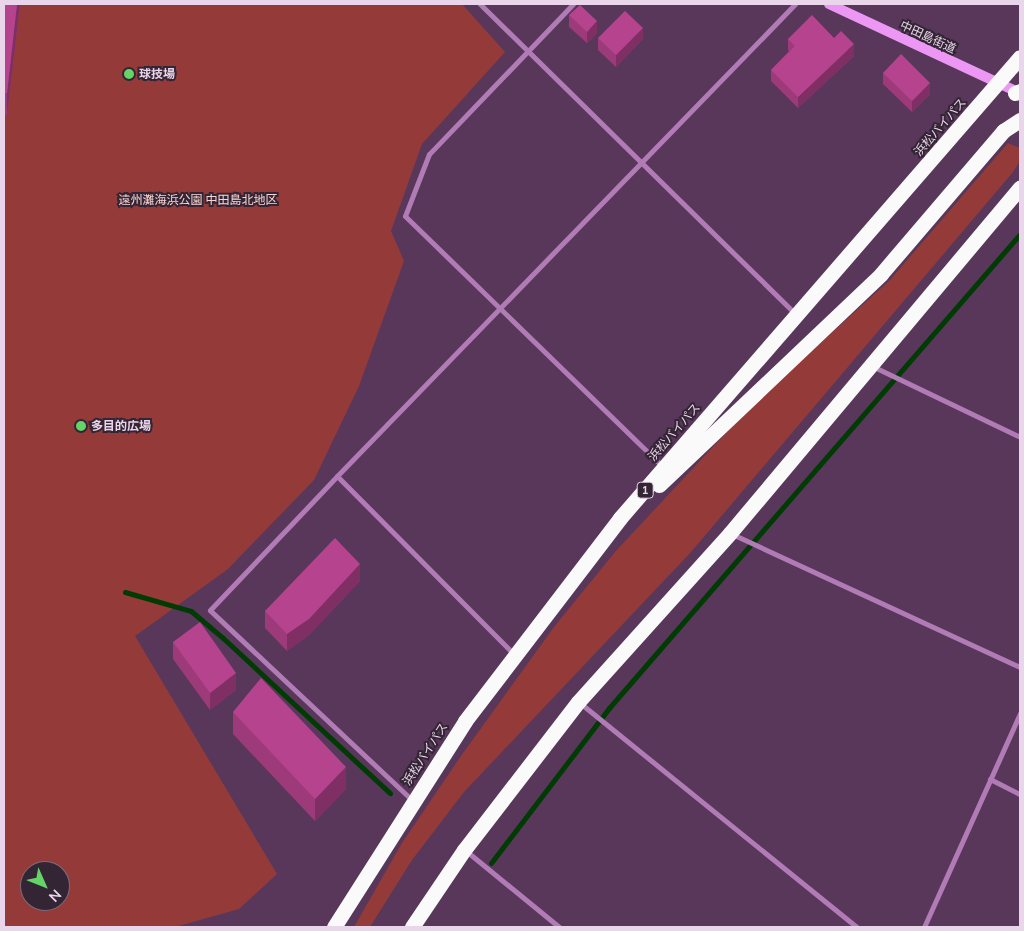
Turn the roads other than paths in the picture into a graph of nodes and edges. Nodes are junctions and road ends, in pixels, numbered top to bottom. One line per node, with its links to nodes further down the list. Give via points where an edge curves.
1 (480, 4): 5 (street)
2 (573, 4): 5 (street)
3 (795, 4): 10 (street)
4 (829, 4): 7 (street, 中田島街道)
5 (528, 50): 10 (street); 12 (street, via 429,154 405,216)
6 (1020, 58): 7 (highway, 浜松バイパス / 1)
7 (997, 84): 8 (street, 中田島街道); 13 (highway, 浜松バイパス / 1)
8 (1019, 94)
9 (1020, 120): 18 (highway, via 1004,131 881,274 678,468)
10 (642, 163): 12 (street); 13 (street)
11 (1020, 188): 14 (highway)
12 (499, 310): 16 (street); 17 (street)
13 (795, 314): 16 (highway, 浜松バイパス / 1)
14 (878, 369): 15 (street); 19 (highway)
15 (1020, 437)
16 (664, 468): 18 (highway, 浜松バイパス / 1)
17 (337, 476): 20 (street); 26 (street, via 210,610)
18 (620, 518): 20 (highway, 浜松バイパス / 1)
19 (735, 535): 21 (street); 22 (highway)
20 (515, 655): 26 (highway, 浜松バイパス / 1, via 465,721)
21 (1020, 667)
22 (578, 702): 27 (highway); 31 (street)
23 (1020, 713): 24 (street)
24 (990, 779): 25 (street); 32 (street)
25 (1020, 794)
26 (413, 800): 28 (highway, 浜松バイパス / 1)
27 (464, 850): 29 (highway); 30 (street)
28 (334, 927)
29 (412, 927)
30 (559, 927)
31 (857, 927)
32 (924, 927)

